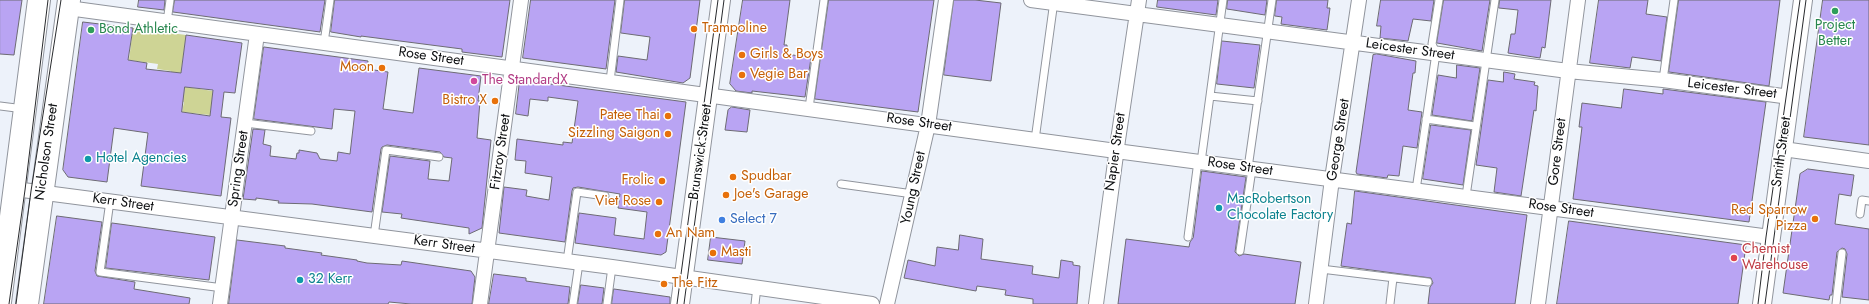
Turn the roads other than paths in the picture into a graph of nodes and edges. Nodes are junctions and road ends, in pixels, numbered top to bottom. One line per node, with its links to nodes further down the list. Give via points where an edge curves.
1 (39, 0): 40 (main road, Nicholson Street)
2 (170, 0): 22 (lane)
3 (330, 0): 27 (lane)
4 (521, 0): 30 (street, Fitzroy Street)
5 (620, 0): 33 (lane)
6 (721, 0): 34 (street, Brunswick Street)
7 (824, 0): 39 (lane)
8 (946, 0): 43 (street, Young Street)
9 (1031, 0): 19 (street, Leicester Street)
10 (1139, 0): 21 (street, Napier Street)
11 (1223, 0): 23 (lane)
12 (1272, 0): 24 (lane)
13 (1359, 0): 26 (street, George Street)
14 (1439, 0): 28 (lane, via 1432,44)
15 (1495, 0): 29 (lane)
16 (1578, 0): 31 (street, Gore Street)
17 (1674, 0): 32 (lane)
18 (1803, 0): 36 (street, Smith Street)
19 (1054, 2): 21 (street, Leicester Street); 46 (lane)
20 (68, 4): 22 (street, Rose Street); 57 (main road, Nicholson Street)
21 (1136, 14): 23 (street, Leicester Street); 48 (street, Napier Street)
22 (167, 22): 25 (street, Rose Street)
23 (1219, 25): 24 (street, Leicester Street); 35 (lane)
24 (1267, 31): 26 (street, Leicester Street); 37 (lane)
25 (257, 34): 27 (street, Rose Street); 42 (street, Spring Street)
26 (1353, 42): 28 (street, Leicester Street); 53 (street, George Street)
27 (324, 43): 30 (street, Rose Street)
28 (1436, 53): 29 (street, Leicester Street); 41 (lane)
29 (1486, 60): 31 (street, Leicester Street); 44 (lane)
30 (512, 68): 33 (street, Rose Street); 69 (street, Fitzroy Street)
31 (1568, 71): 32 (street, Leicester Street); 63 (street, Gore Street)
32 (1663, 80): 36 (street, Leicester Street)
33 (610, 81): 34 (street, Rose Street)
34 (709, 95): 39 (street, Rose Street); 75 (street, Brunswick Street)
35 (1210, 96): 37 (lane); 51 (lane)
36 (1790, 97): 47 (street, Smith Street)
37 (1258, 101): 52 (lane)
38 (0, 106): 40 (lane)
39 (809, 108): 43 (street, Rose Street)
40 (26, 109): 55 (main road, Nicholson Street)
41 (1426, 119): 44 (lane); 56 (lane)
42 (245, 123): 45 (lane); 65 (street, Spring Street)
43 (928, 125): 46 (street, Rose Street); 58 (street, Young Street)
44 (1475, 126): 60 (lane)
45 (311, 132)
46 (1035, 140): 48 (street, Rose Street)
47 (1783, 149): 50 (street); 68 (street, Smith Street)
48 (1116, 151): 51 (street, Rose Street); 91 (street, Napier Street)
49 (439, 157): 66 (lane, via 386,150)
50 (1869, 161)
51 (1200, 162): 52 (street, Rose Street); 67 (lane)
52 (1250, 168): 53 (street, Rose Street); 70 (lane)
53 (1332, 179): 56 (street, Rose Street); 74 (street, George Street)
54 (841, 184): 58 (lane)
55 (15, 189): 57 (street, Kerr Street); 80 (main road, Nicholson Street)
56 (1416, 190): 60 (street, Rose Street)
57 (42, 192): 61 (street, Kerr Street); 82 (main road, Nicholson Street)
58 (912, 194): 90 (street, Young Street)
59 (605, 196): 72 (lane, via 577,192)
60 (1466, 196): 63 (street, Rose Street)
61 (110, 201): 65 (street, Kerr Street); 79 (lane, via 100,272)
62 (1869, 201): 64 (lane, via 1862,200)
63 (1551, 208): 68 (street, Rose Street); 94 (street, Gore Street)
64 (1860, 214)
65 (232, 217): 66 (street, Kerr Street); 79 (street, Spring Street)
66 (374, 236): 69 (street, Kerr Street)
67 (1188, 237)
68 (1770, 237): 95 (street, Smith Street)
69 (488, 251): 72 (street, Kerr Street); 84 (street, Fitzroy Street)
70 (1240, 251)
71 (1842, 253): 96 (lane)
72 (573, 262): 73 (street, Kerr Street); 85 (lane)
73 (612, 267): 75 (street, Kerr Street); 86 (lane)
74 (1321, 269): 76 (lane); 92 (street, George Street)
75 (684, 277): 78 (street, Kerr Street); 87 (street, Brunswick Street)
76 (1393, 278): 77 (lane); 93 (lane)
77 (1428, 282)
78 (757, 287): 88 (lane); 89 (street, Kerr Street)
79 (222, 288): 83 (street, Spring Street)
80 (0, 299): 81 (main road, Nicholson Street)
81 (0, 302)
82 (27, 304)
83 (220, 304)
84 (480, 304)
85 (573, 304)
86 (607, 304)
87 (680, 304)
88 (755, 304)
89 (872, 304)
90 (887, 304)
91 (1096, 304)
92 (1316, 304)
93 (1390, 304)
94 (1538, 304)
95 (1762, 304)
96 (1836, 304)

